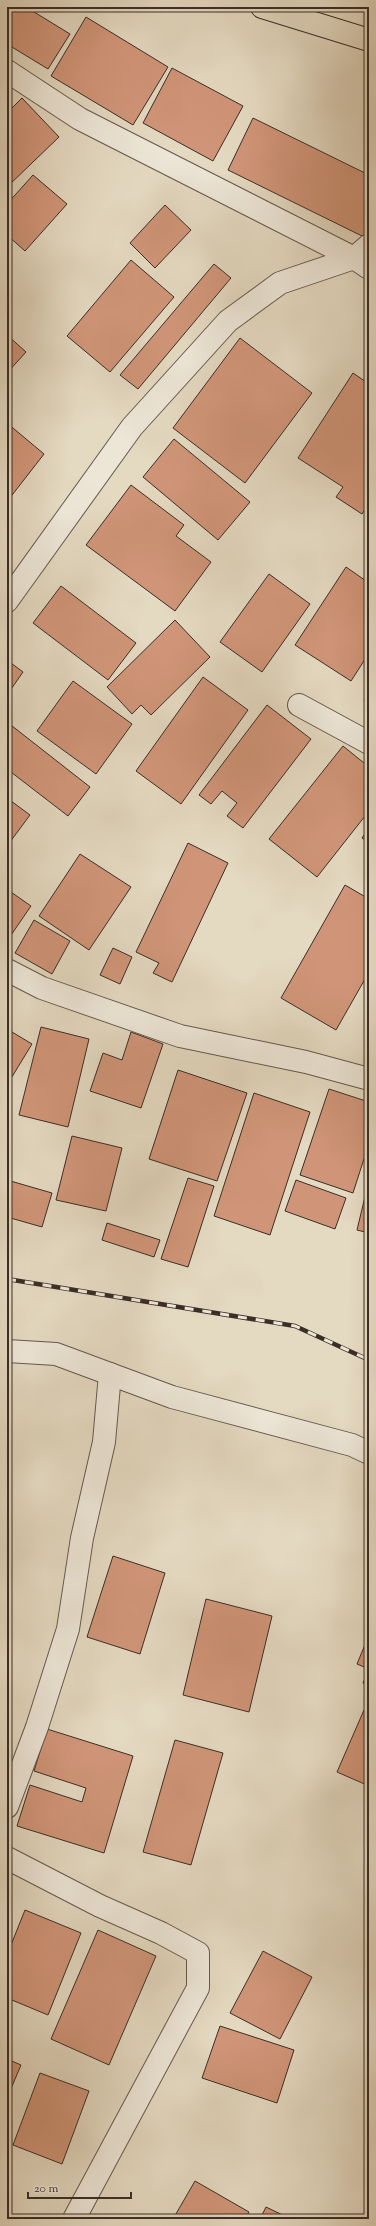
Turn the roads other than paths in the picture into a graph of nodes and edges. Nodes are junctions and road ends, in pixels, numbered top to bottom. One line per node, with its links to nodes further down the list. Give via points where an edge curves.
1 (262, 7): 2 (main road)
2 (369, 40)
3 (7, 71): 4 (street, via 80,119)
4 (364, 257): 5 (street, via 280,283 228,321 132,427)
5 (7, 601)
6 (299, 705): 7 (street)
7 (369, 743)
8 (7, 970): 9 (street, via 42,988 180,1036)
9 (369, 1078)
10 (7, 1351): 11 (street, via 56,1354)
11 (110, 1374): 12 (street, via 172,1396 352,1445); 13 (street, via 104,1442 82,1538 68,1629 37,1727)
12 (369, 1453)
13 (7, 1807)
14 (7, 1858): 15 (street, via 198,1953 198,1988)
15 (74, 2219)

